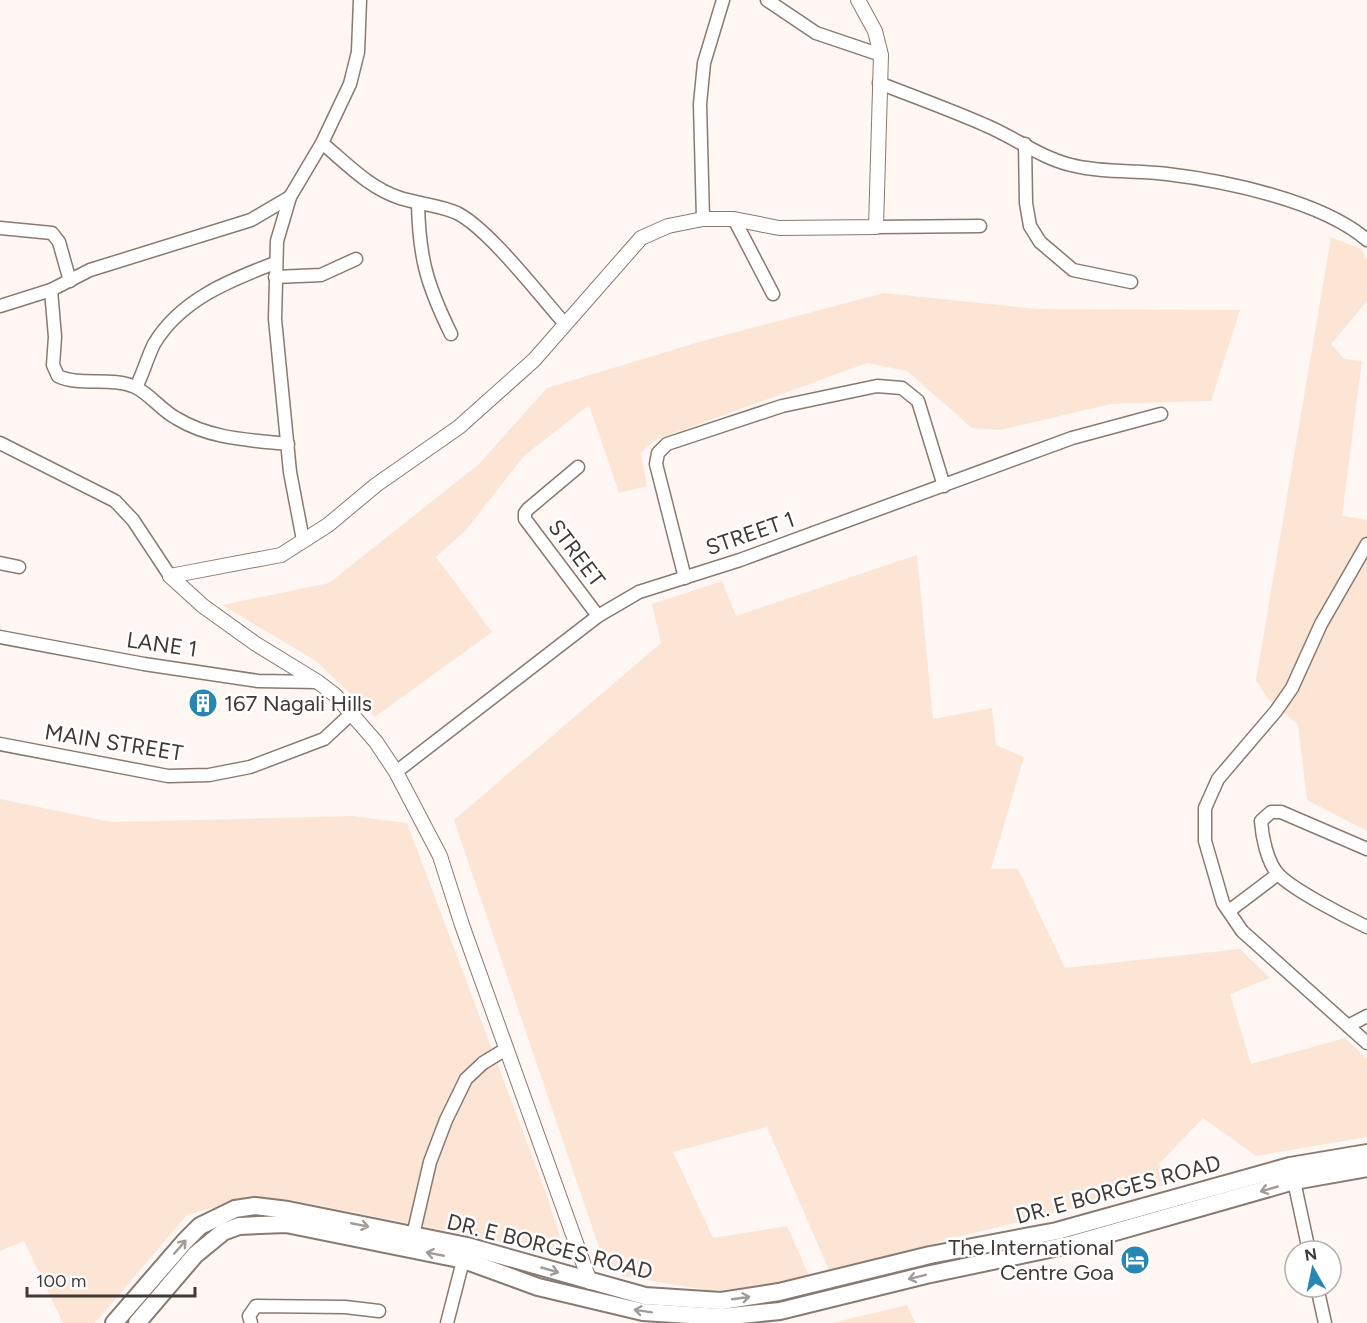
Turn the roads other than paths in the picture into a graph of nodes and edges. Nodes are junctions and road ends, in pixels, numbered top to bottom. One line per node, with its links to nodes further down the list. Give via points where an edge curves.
1 (360, 0): 7 (street, via 358,52 350,84)
2 (723, 0): 11 (street, via 704,63 700,104)
3 (767, 0): 5 (street, via 816,33)
4 (858, 0): 5 (street, via 874,30)
5 (881, 55): 6 (street)
6 (879, 83): 8 (street, via 985,124); 14 (street)
7 (322, 143): 9 (street); 10 (street, via 372,185)
8 (1024, 144): 16 (street, via 1072,166 1167,174 1274,196 1348,224); 21 (street, via 1026,203 1030,226 1040,242 1073,270)
9 (290, 197): 18 (street); 20 (street, via 251,220 90,270)
10 (418, 203): 25 (street, via 457,213 478,229); 26 (street, via 422,264)
11 (703, 219): 12 (street); 25 (street, via 668,226 641,238)
12 (734, 219): 14 (street, via 779,228); 23 (street)
13 (980, 226): 14 (street)
14 (876, 227)
15 (0, 228): 20 (street, via 52,233 59,242)
16 (1367, 240)
17 (356, 259): 19 (street, via 321,275)
18 (275, 262): 19 (street); 27 (street, via 203,296 171,322 154,345)
19 (275, 277): 30 (street, via 274,319)
20 (70, 281): 22 (street)
21 (1131, 282)
22 (51, 290): 24 (street); 27 (street, via 53,365 57,376)
23 (773, 294)
24 (0, 306)
25 (565, 324): 33 (street, via 534,360 459,427)
26 (450, 334)
27 (136, 387): 30 (street, via 177,419 200,430 232,439)
28 (1161, 414): 32 (street, STREET 1, via 1072,438)
29 (0, 443): 37 (street, via 115,501 133,520)
30 (288, 444): 33 (street)
31 (578, 467): 39 (street, STREET, via 528,509 525,519)
32 (944, 486): 38 (street, STREET 1); 38 (street, via 918,401 902,388 877,386 782,406 667,444 658,453 656,464)
33 (303, 540): 37 (street, via 281,555)
34 (1367, 544): 47 (street, via 1321,624 1292,688 1218,779 1206,808 1205,842)
35 (0, 563): 36 (street)
36 (19, 567)
37 (170, 576): 41 (street, via 202,606)
38 (684, 578): 39 (street, STREET 1, via 639,592)
39 (598, 616): 44 (street, STREET 1)
40 (0, 637): 41 (street, LANE 1, via 258,681)
41 (318, 681): 42 (street)
42 (351, 714): 43 (street, MAIN STREET, via 324,739 250,767 209,775 168,776); 44 (street)
43 (0, 744)
44 (396, 772): 52 (street, via 440,856)
45 (1367, 849): 46 (street, via 1281,812 1271,812 1261,821 1262,830)
46 (1278, 874): 47 (street); 48 (street)
47 (1229, 912): 50 (street, via 1242,931)
48 (1367, 927)
49 (1367, 1016): 50 (street)
50 (1348, 1026): 51 (street)
51 (1367, 1043)
52 (506, 1049): 56 (street, via 466,1079 430,1162); 59 (street)
53 (1367, 1152): 59 (main road, DR. E BORGES ROAD, one-way to 53, via 645,1296 721,1301 779,1292 930,1255 1057,1231 1290,1166)
54 (1367, 1168): 55 (main road, DR. E BORGES ROAD)
55 (1294, 1181): 57 (street); 58 (main road, DR. E BORGES ROAD, one-way to 58, via 1072,1244 780,1311 721,1317 643,1312 538,1287)
56 (413, 1235): 58 (main road, DR. E BORGES ROAD); 62 (main road, DR. E BORGES ROAD, one-way to 56, via 193,1234 216,1216 235,1209 255,1206 288,1210)
57 (1307, 1239)
58 (465, 1253): 59 (main road, DR. E BORGES ROAD, one-way to 59); 63 (main road, DR. E BORGES ROAD, one-way to 63, via 286,1224 239,1226 223,1232 195,1255); 65 (street)
59 (590, 1282)
60 (1320, 1299): 66 (street)
61 (379, 1311): 64 (street, via 256,1306 249,1316)
62 (114, 1323)
63 (137, 1323)
64 (251, 1323)
65 (447, 1323)
66 (1325, 1323)

